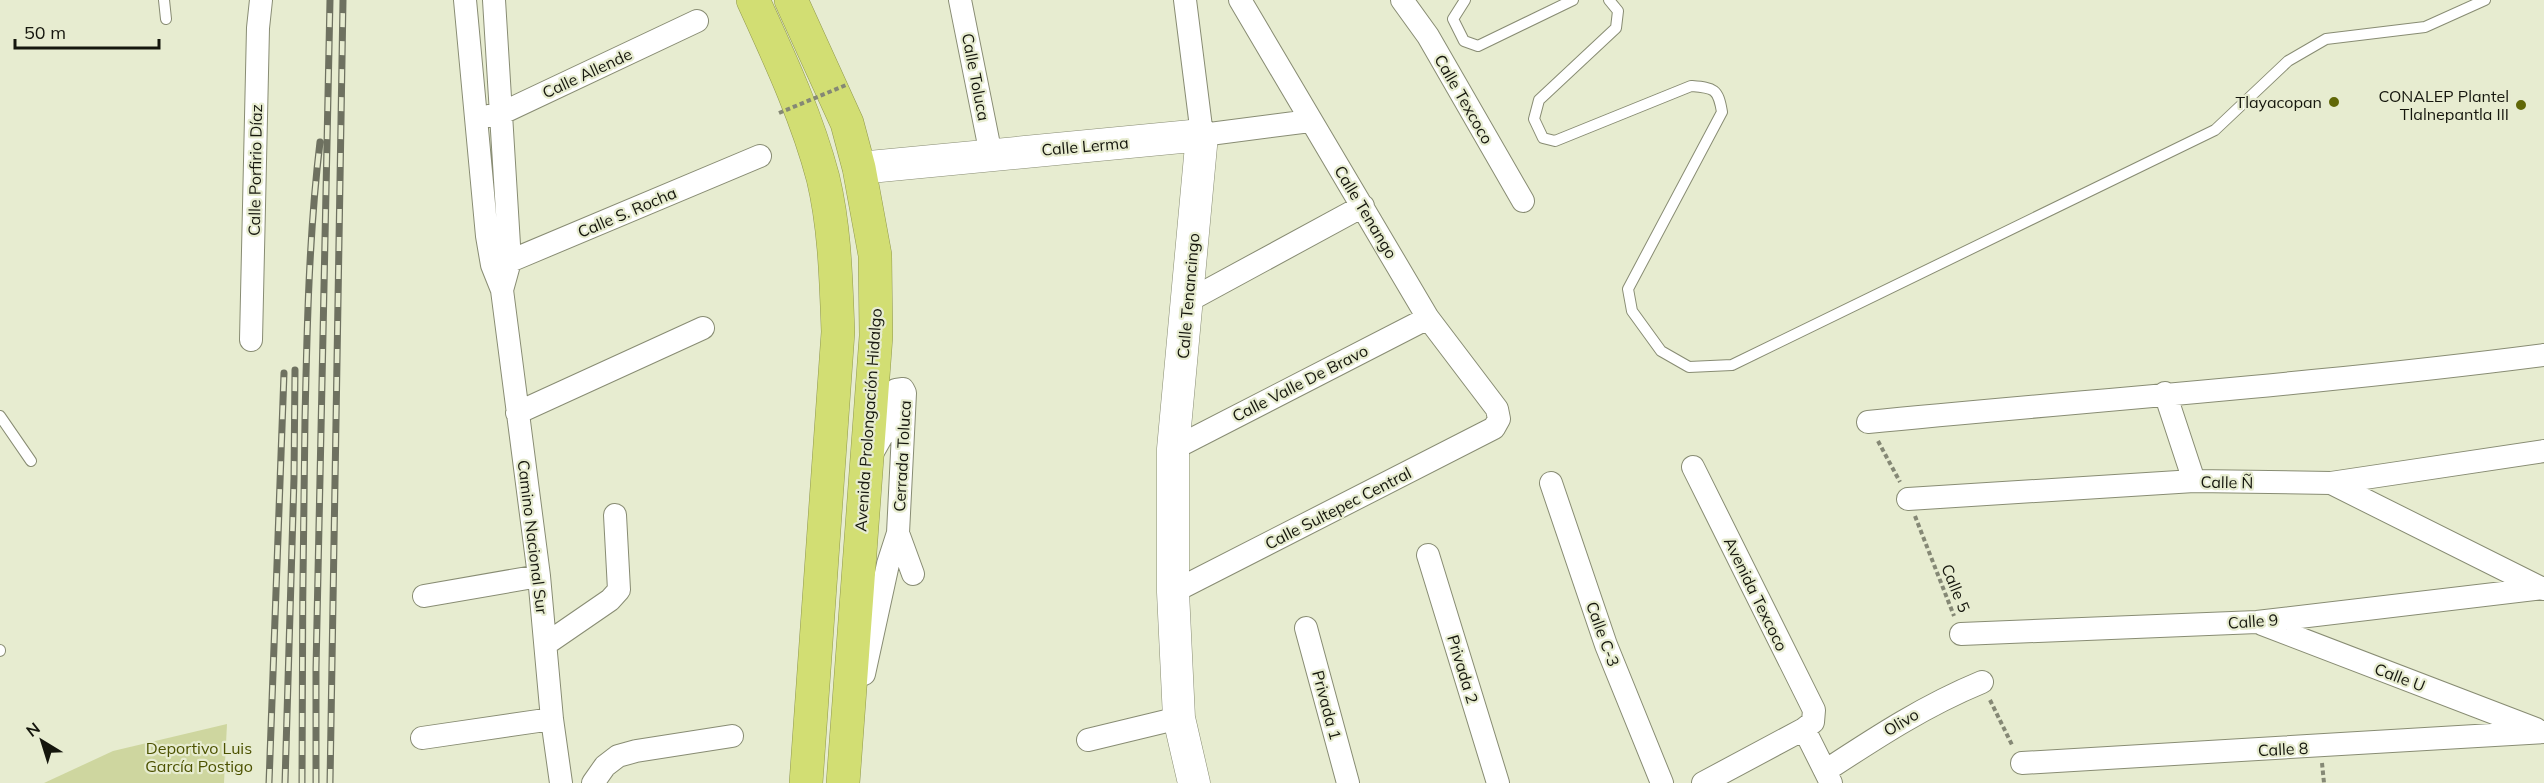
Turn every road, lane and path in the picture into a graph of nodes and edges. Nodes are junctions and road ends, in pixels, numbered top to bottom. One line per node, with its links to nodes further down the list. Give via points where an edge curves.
1 (164, 0): 15 (lane)
2 (261, 0): 34 (street, Calle Porfirio Díaz)
3 (465, 0): 19 (street, Camino Nacional Sur)
4 (494, 0): 18 (street, Camino Nacional Sur)
5 (753, 0): 29 (highway, via 776,50 819,167 831,218)
6 (791, 0): 25 (highway, Avenida Prolongación Hidalgo, via 847,123)
7 (960, 0): 23 (street, Calle Toluca)
8 (1185, 0): 22 (street, Calle Tenancingo)
9 (1240, 0): 20 (street, Calle Tenango)
10 (1402, 0): 26 (street, Calle Texcoco, via 1428,36)
11 (1465, 0): 12 (lane, via 1453,20 1464,41 1478,45)
12 (1573, 0)
13 (1609, 0): 14 (lane, via 1618,11 1616,28 1539,100 1534,119 1543,138 1555,141 1691,86 1711,88 1719,97 1722,112 1628,289 1632,311 1661,351 1689,367 1732,365 2215,130 2288,61 2326,39 2425,27)
14 (2485, 0)
15 (166, 19)
16 (697, 21): 18 (street, Calle Allende)
17 (846, 85): 21 (path, bridge, via 780,113)
18 (502, 113): 19 (street, Calle Allende); 30 (street, Camino Nacional Sur)
19 (476, 120): 30 (street, Camino Nacional Sur)
20 (1310, 121): 22 (street, Calle Lerma); 27 (street, Calle Tenango)
21 (782, 123)
22 (1202, 135): 23 (street, Calle Lerma); 31 (street, Calle Tenancingo)
23 (991, 155): 25 (street, Calle Lerma)
24 (760, 156): 30 (street, Calle S. Rocha)
25 (859, 168): 28 (highway, Avenida Prolongación Hidalgo)
26 (1523, 201)
27 (1363, 206): 31 (street); 32 (street, Calle Tenango)
28 (875, 255): 29 (highway); 44 (highway, Avenida Prolongación Hidalgo, via 876,336)
29 (835, 261): 74 (highway, via 838,332)
30 (501, 263): 37 (street, Camino Nacional Sur)
31 (1188, 301): 41 (street, Calle Tenancingo)
32 (1428, 318): 39 (street, Calle Tenango, via 1497,410); 41 (street, Calle Valle De Bravo)
33 (704, 328): 37 (street)
34 (251, 340)
35 (2544, 355): 36 (street, via 2339,380)
36 (2165, 393): 40 (street); 46 (street)
37 (517, 413): 54 (street, Camino Nacional Sur)
38 (0, 416): 43 (lane)
39 (1499, 419): 56 (street, Calle Sultepec Central, via 1494,428)
40 (1868, 422): 49 (path, Calle 5)
41 (1173, 449): 56 (street, Calle Tenancingo)
42 (2544, 451): 48 (street, Calle Ñ)
43 (31, 461)
44 (866, 463): 51 (street, Cerrada Toluca, via 888,426 893,395 903,389); 75 (highway, Avenida Prolongación Hidalgo)
45 (1694, 467): 65 (street, Avenida Texcoco, via 1814,710)
46 (2194, 481): 48 (street, Calle Ñ); 49 (street, Calle Ñ)
47 (1551, 483): 80 (street, Calle C-3, via 1606,645)
48 (2331, 483): 55 (street, Calle 9)
49 (1908, 499): 60 (path, Calle 5)
50 (615, 515): 61 (street, via 618,590 610,600)
51 (898, 533): 53 (street, Cerrada Toluca); 76 (street, via 864,670)
52 (1428, 555): 79 (street, Privada 2)
53 (913, 574)
54 (539, 576): 57 (street); 61 (street, Camino Nacional Sur)
55 (2544, 589): 58 (street, Calle 9)
56 (1173, 592): 63 (street, Calle Tenancingo)
57 (424, 596)
58 (2257, 622): 60 (street, Calle 9); 66 (street, Calle U)
59 (1306, 628): 78 (street, Privada 1)
60 (1961, 634)
61 (546, 644): 64 (street, Camino Nacional Sur)
62 (1982, 682): 70 (path); 71 (street, Olivo, via 1901,721)
63 (1179, 718): 69 (street); 77 (street, Calle Tenancingo)
64 (552, 719): 68 (street); 72 (street, Camino Nacional Sur)
65 (1808, 726): 71 (street, Avenida Texcoco); 81 (street)
66 (2544, 732): 70 (street, Calle 8)
67 (732, 736): 73 (street, via 618,756 604,766)
68 (422, 738)
69 (1088, 740)
70 (2022, 763)
71 (1828, 777)
72 (561, 783)
73 (593, 783)
74 (806, 783)
75 (843, 783)
76 (858, 783)
77 (1194, 783)
78 (1348, 783)
79 (1498, 783)
80 (1662, 783)
81 (1703, 783)

